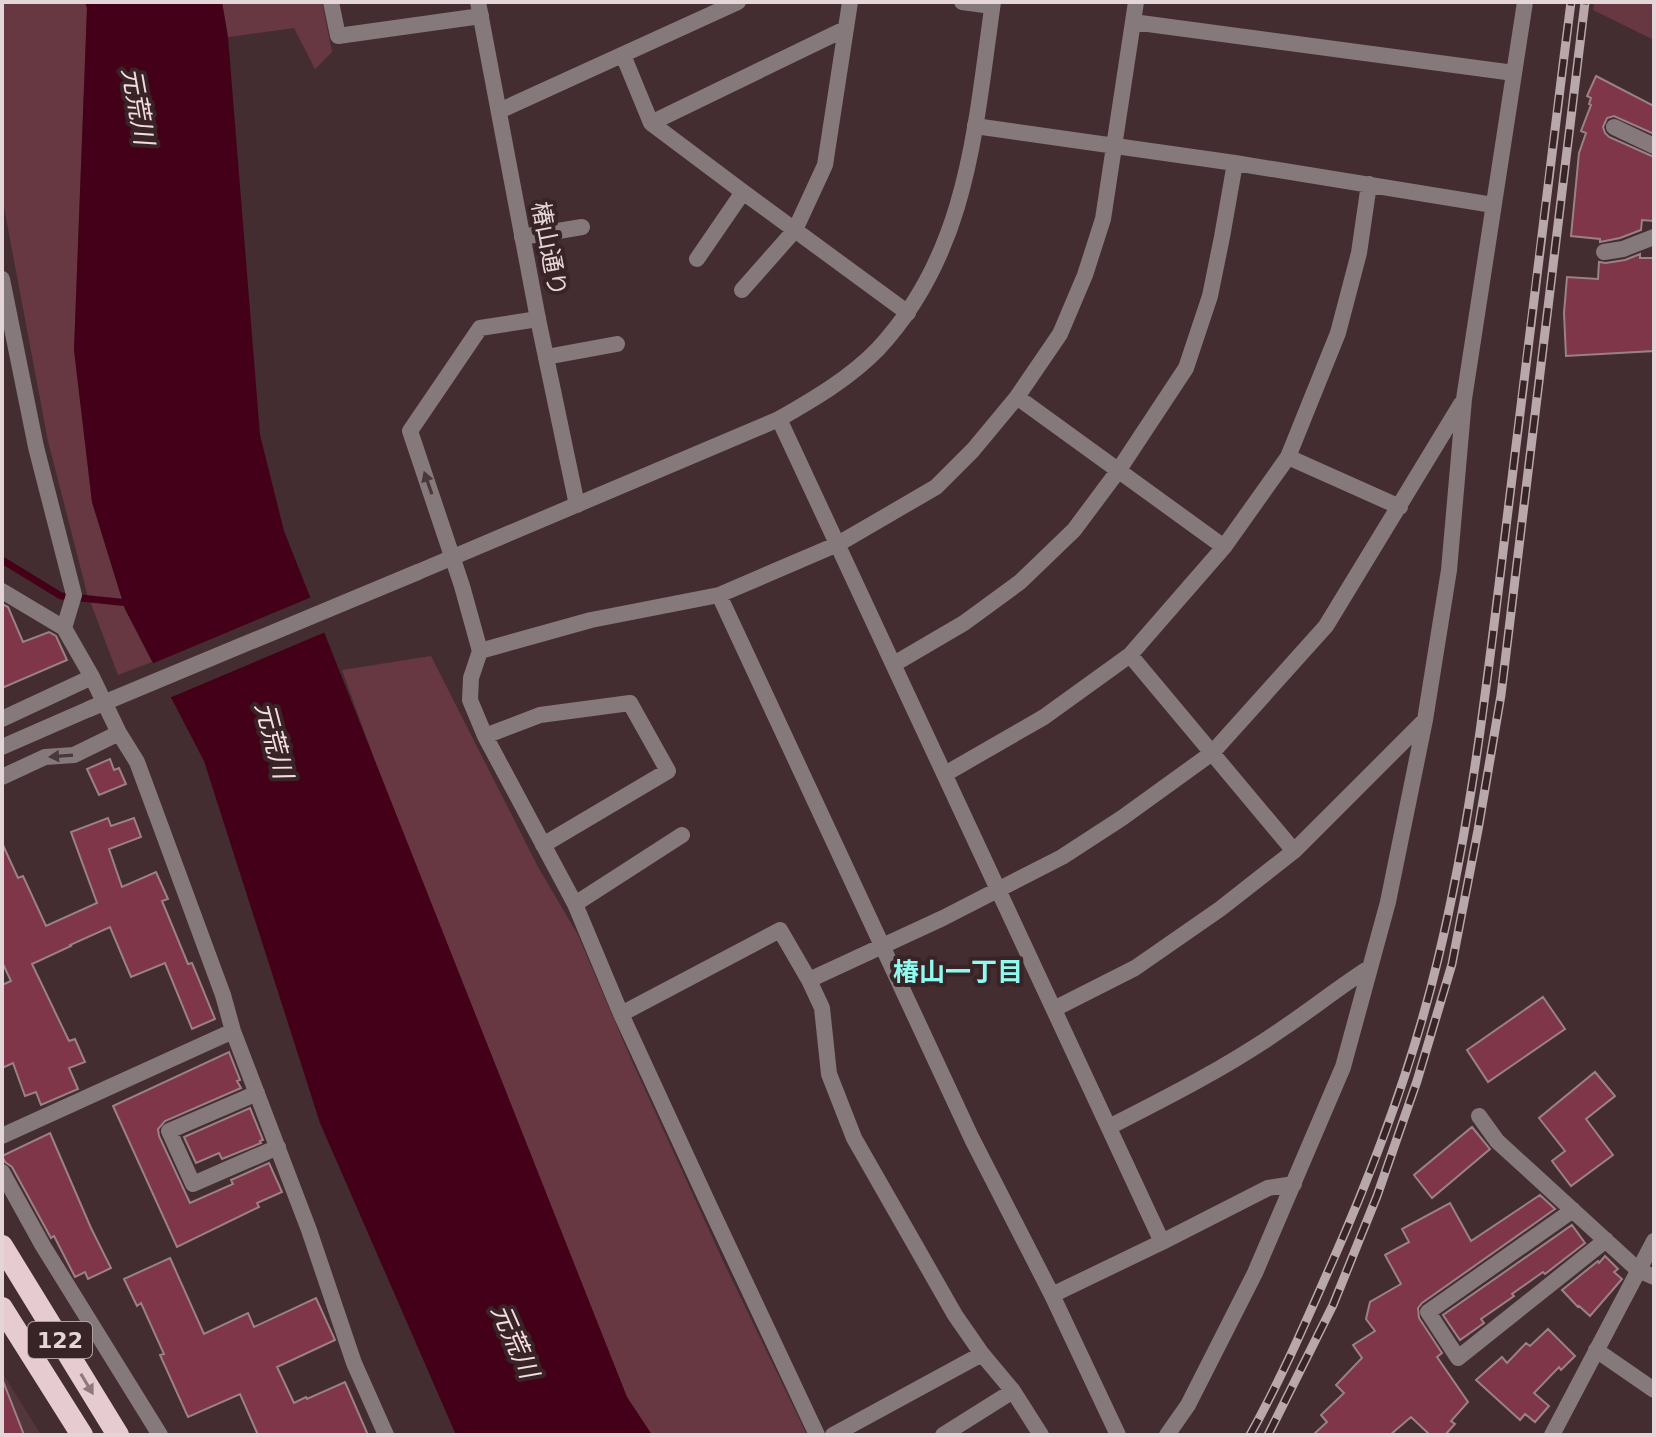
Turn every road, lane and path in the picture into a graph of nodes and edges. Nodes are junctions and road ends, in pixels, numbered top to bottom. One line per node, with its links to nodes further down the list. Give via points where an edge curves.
1 (331, 2): 8 (street, via 338,36)
2 (738, 2): 11 (street)
3 (850, 2): 10 (street)
4 (962, 2): 7 (street)
5 (1136, 2): 9 (street)
6 (1525, 2): 12 (street)
7 (993, 4): 15 (street)
8 (480, 9): 13 (street, 椿山通り)
9 (1133, 22): 12 (street); 17 (street)
10 (845, 29): 14 (street); 24 (street, via 825,165)
11 (623, 55): 13 (street); 14 (street)
12 (1514, 73): 22 (street)
13 (499, 111): 25 (street, 椿山通り)
14 (651, 123): 21 (street)
15 (975, 126): 17 (street); 31 (street, via 957,213 927,284)
16 (1614, 127): 18 (street)
17 (1115, 146): 19 (street); 36 (street, via 1103,219 1085,275 1060,334)
18 (1654, 146)
19 (1235, 163): 20 (street); 40 (street, via 1210,296 1186,368)
20 (1369, 184): 22 (street); 39 (street, via 1359,253 1338,333)
21 (743, 192): 24 (street); 28 (street)
22 (1493, 205): 37 (street)
23 (582, 227): 25 (street)
24 (795, 230): 30 (street); 31 (street)
25 (522, 237): 32 (street, 椿山通り)
26 (1654, 237): 27 (street)
27 (1604, 252)
28 (697, 259)
29 (2, 279): 33 (street)
30 (742, 290)
31 (908, 313): 38 (street, via 847,376)
32 (538, 319): 35 (street, 椿山通り); 45 (street, one-way to 32, via 410,431 480,328)
33 (7, 339): 48 (street, via 74,595)
34 (617, 344): 35 (street)
35 (546, 357): 41 (street, 椿山通り)
36 (1017, 397): 40 (street); 43 (street, via 936,487)
37 (1464, 399): 42 (street); 54 (street, via 1449,570)
38 (779, 419): 41 (street); 43 (street)
39 (1288, 457): 42 (street); 44 (street)
40 (1118, 471): 44 (street); 51 (street, via 1074,530 1020,582)
41 (577, 505): 45 (street)
42 (1400, 507): 58 (street, via 1326,626)
43 (838, 544): 47 (street); 51 (street)
44 (1224, 547): 50 (street)
45 (453, 557): 49 (street); 57 (street, bridge)
46 (2, 591): 48 (street)
47 (719, 595): 49 (street, via 591,620); 66 (street)
48 (64, 628): 52 (street)
49 (480, 651): 56 (street, via 470,700)
50 (1130, 655): 58 (street); 59 (street, via 1044,717)
51 (894, 664): 59 (street)
52 (92, 677): 53 (street); 55 (street)
53 (2, 719)
54 (1425, 720): 63 (street); 67 (street)
55 (119, 733): 60 (street, one-way to 60, via 74,755 45,757); 71 (street, via 137,762)
56 (485, 736): 62 (street); 62 (street, via 540,715 630,703 668,771)
57 (2, 747)
58 (1212, 753): 63 (street); 64 (street, via 1062,857)
59 (945, 774): 64 (street)
60 (2, 777)
61 (682, 835): 65 (street)
62 (543, 845): 65 (street)
63 (1294, 851): 69 (street, via 1135,968)
64 (999, 890): 66 (street); 69 (street)
65 (575, 904): 70 (street)
66 (882, 945): 68 (street); 86 (street)
67 (1369, 968): 74 (street, via 1203,1079); 78 (street, via 1343,1067)
68 (809, 980): 70 (street, via 780,930); 89 (street, via 822,1008 829,1074 854,1138)
69 (1054, 1009): 74 (street)
70 (621, 1014): 96 (street)
71 (233, 1031): 72 (street); 75 (street)
72 (257, 1093): 76 (street); 76 (street, via 169,1131 193,1184)
73 (1479, 1116): 79 (street, via 1497,1141)
74 (1109, 1127): 82 (street)
75 (2, 1136)
76 (278, 1147): 95 (street, via 354,1363)
77 (2, 1172): 94 (street)
78 (1294, 1184): 82 (street, via 1268,1188); 101 (street, via 1249,1286)
79 (1573, 1210): 80 (street); 80 (street, via 1428,1312 1458,1358)
80 (1606, 1240): 84 (street)
81 (1654, 1241): 84 (street)
82 (1162, 1242): 86 (street)
83 (2, 1246): 93 (highway, 122, one-way to 93)
84 (1638, 1270): 85 (street); 88 (street)
85 (1654, 1277)
86 (1052, 1295): 100 (street)
87 (2, 1308): 92 (highway, 122)
88 (1596, 1350): 90 (street); 102 (street)
89 (982, 1354): 91 (street); 97 (street)
90 (1654, 1390)
91 (1013, 1391): 98 (street); 99 (street)
92 (82, 1435)
93 (118, 1435)
94 (160, 1435)
95 (386, 1435)
96 (817, 1435)
97 (833, 1435)
98 (943, 1435)
99 (1041, 1435)
100 (1118, 1435)
101 (1167, 1435)
102 (1552, 1435)

